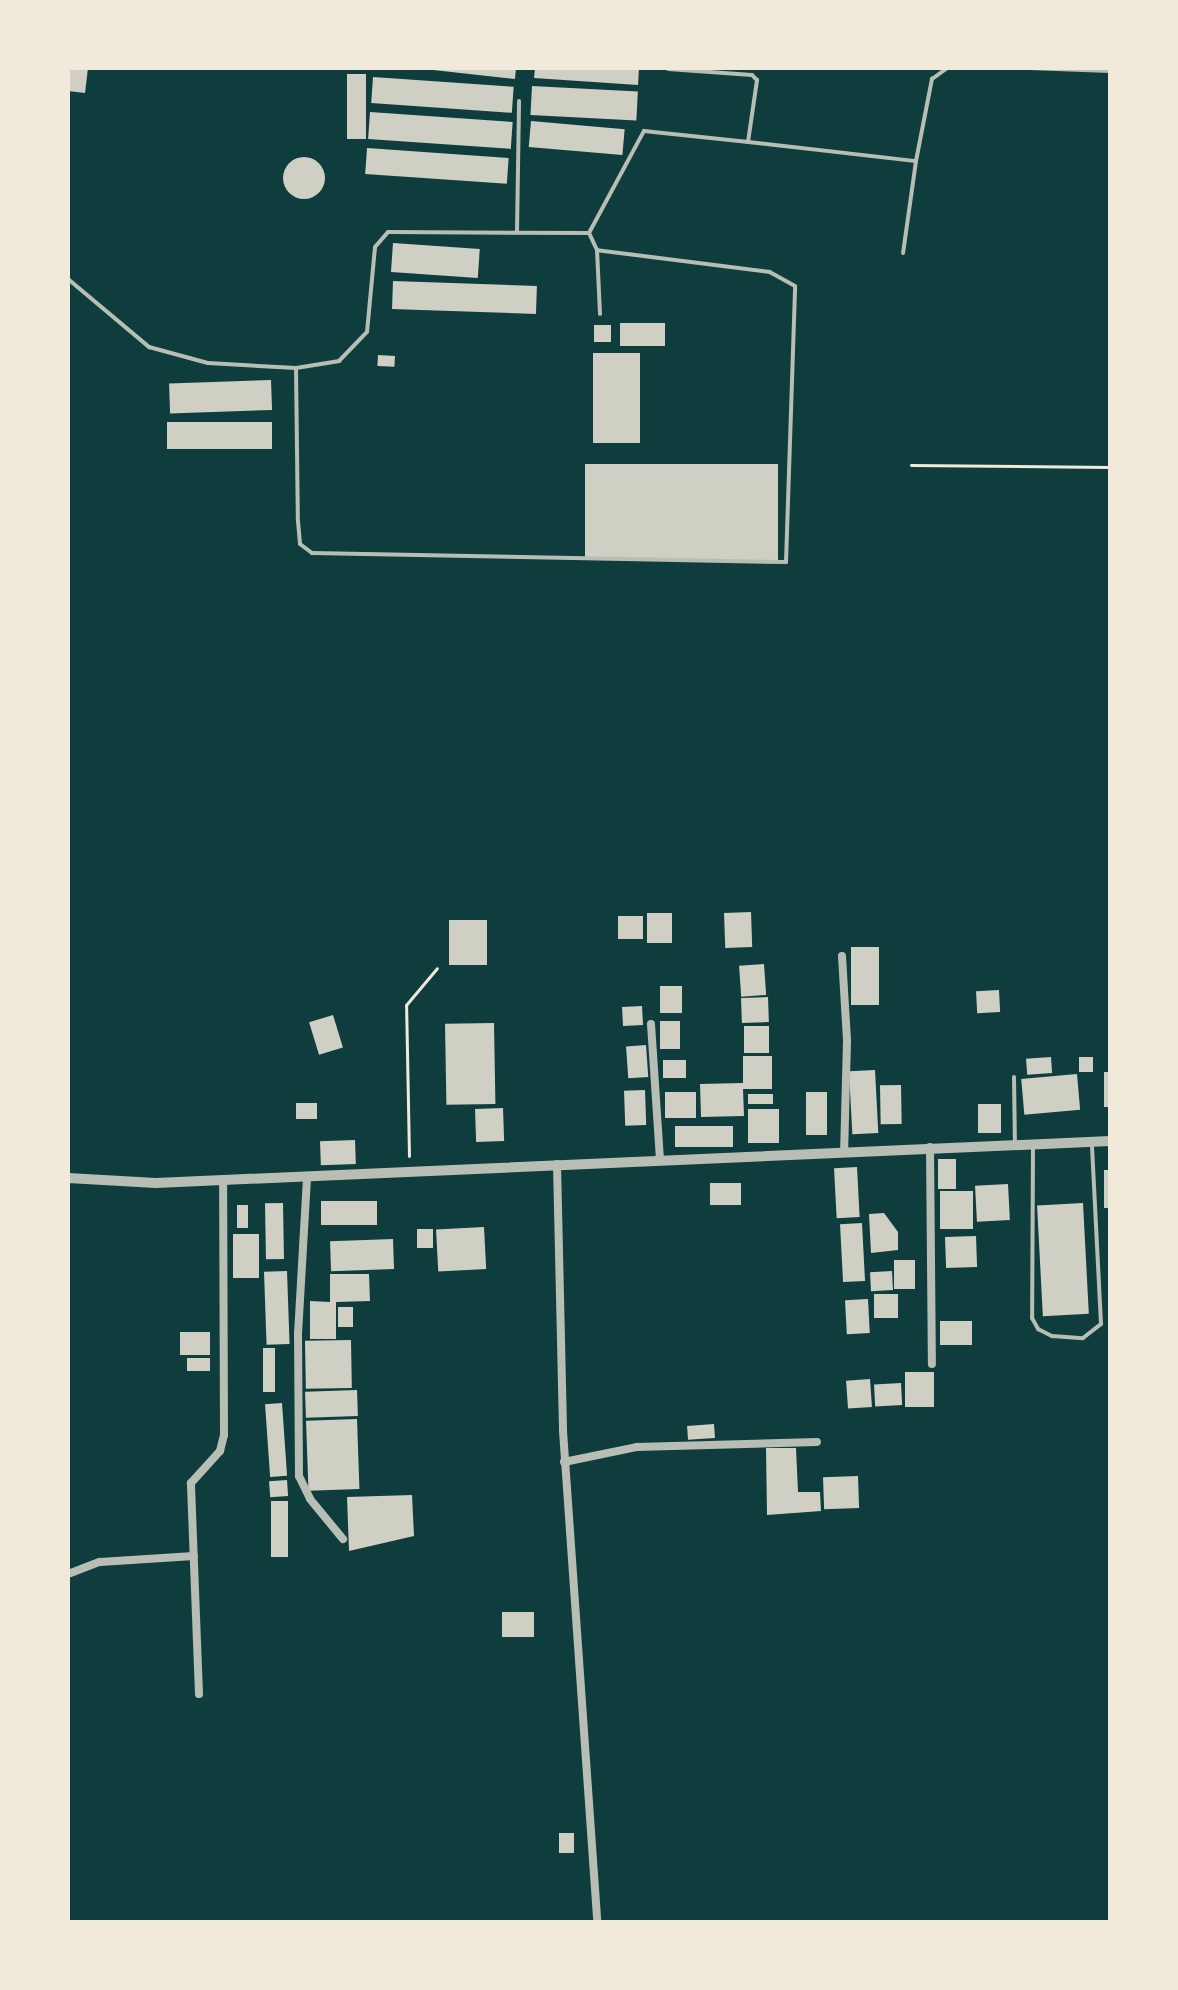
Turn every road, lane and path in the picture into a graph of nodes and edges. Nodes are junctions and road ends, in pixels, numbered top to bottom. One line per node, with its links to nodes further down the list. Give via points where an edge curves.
1 (947, 68): 7 (lane, via 932,79)
2 (1029, 68): 4 (lane)
3 (668, 69): 6 (lane, via 752,75 757,80)
4 (1110, 71)
5 (519, 101): 8 (lane)
6 (748, 142): 7 (lane); 9 (lane, via 644,131)
7 (916, 161): 11 (lane)
8 (517, 232): 9 (lane); 14 (lane, via 388,232 375,247 367,332 339,361)
9 (589, 233): 10 (lane)
10 (597, 250): 13 (lane); 14 (lane, via 770,272 795,286 786,562 312,553 300,544 298,521)
11 (903, 253)
12 (68, 279): 14 (lane, via 149,347 208,363)
13 (600, 314)
14 (296, 368)
15 (911, 465): 16 (path)
16 (1110, 467)
17 (842, 956): 26 (street, via 847,1041 842,1068)
18 (437, 968): 29 (path, via 406,1005)
19 (651, 1024): 27 (street)
20 (1014, 1077): 24 (lane)
21 (1110, 1141): 22 (street)
22 (1092, 1143): 25 (street); 25 (lane, via 1101,1324 1083,1338 1052,1336 1038,1329 1032,1318)
23 (930, 1147): 24 (street); 26 (street); 33 (street)
24 (1015, 1148): 25 (street)
25 (1033, 1148)
26 (844, 1152): 27 (street)
27 (660, 1159): 28 (street)
28 (557, 1164): 29 (street); 35 (street)
29 (409, 1172): 31 (street)
30 (68, 1178): 32 (street)
31 (307, 1178): 32 (street); 36 (street, via 298,1332 299,1476 310,1499)
32 (223, 1181): 37 (street, via 224,1435 220,1451 191,1483)
33 (932, 1364)
34 (817, 1442): 35 (street, via 637,1447)
35 (564, 1462): 40 (street)
36 (343, 1539)
37 (194, 1556): 38 (street, via 100,1562); 39 (street)
38 (68, 1574)
39 (199, 1694)
40 (597, 1922)

